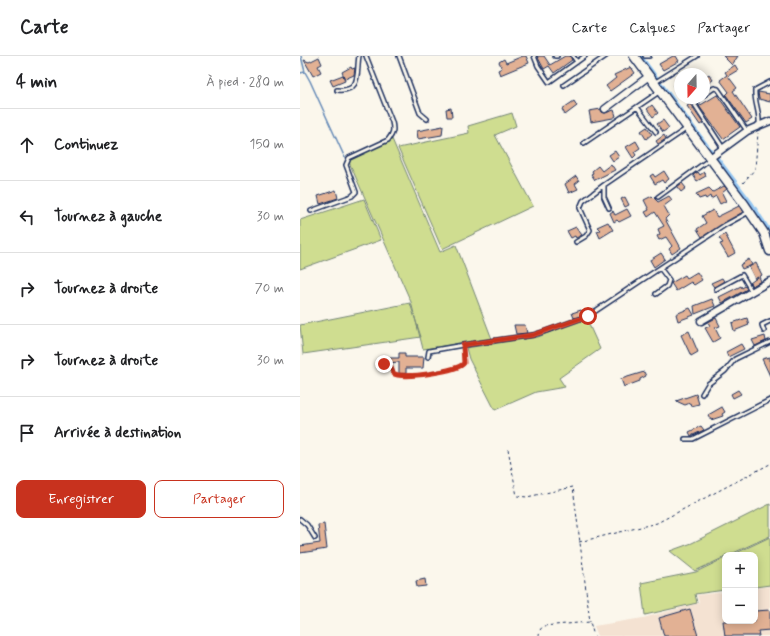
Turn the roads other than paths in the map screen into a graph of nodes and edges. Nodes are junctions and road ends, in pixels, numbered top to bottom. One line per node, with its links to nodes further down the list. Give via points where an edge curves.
1 (359, 56): 16 (lane, via 357,81 354,86)
2 (366, 56): 34 (lane, via 394,128 392,135 388,140 349,158 346,162 356,186 356,192 352,196)
3 (399, 56): 22 (lane, via 420,113)
4 (534, 56): 12 (lane, via 549,82)
5 (573, 56): 12 (lane)
6 (585, 56): 12 (lane)
7 (606, 56): 15 (lane)
8 (634, 56): 13 (street)
9 (645, 56): 10 (lane)
10 (649, 56)
11 (697, 56): 13 (lane)
12 (577, 62)
13 (655, 80): 17 (street); 21 (street)
14 (770, 82): 24 (lane, via 755,90)
15 (564, 85)
16 (337, 90)
17 (660, 91): 20 (lane); 25 (street)
18 (710, 91): 26 (lane, via 714,88 718,90)
19 (695, 104): 29 (lane)
20 (636, 107): 27 (lane); 28 (lane)
21 (605, 109)
22 (426, 119)
23 (770, 121): 24 (street)
24 (759, 124): 26 (street)
25 (688, 128): 30 (street); 31 (lane)
26 (747, 131): 29 (street)
27 (656, 132)
28 (584, 143)
29 (723, 149): 30 (street)
30 (713, 157): 32 (lane); 35 (street)
31 (604, 185): 33 (lane, via 604,197); 36 (lane, via 583,201 580,208 590,230)
32 (658, 197)
33 (609, 208)
34 (311, 210)
35 (750, 212): 37 (street, via 764,233); 38 (lane, via 725,225)
36 (576, 242)
37 (770, 251)
38 (660, 268): 42 (lane, via 669,280 667,286); 47 (lane, via 588,316 533,335 429,351)
39 (770, 282): 41 (street)
40 (716, 290): 41 (lane, via 742,275)
41 (752, 292): 43 (street)
42 (656, 294)
43 (700, 321)
44 (770, 321): 45 (lane, via 762,325)
45 (764, 331)
46 (770, 342): 48 (lane, via 735,359 725,371 708,384)
47 (428, 357)
48 (702, 394)
49 (770, 400): 50 (lane, via 693,440)
50 (685, 439)
51 (300, 520): 52 (lane, via 307,525)
52 (315, 538)

